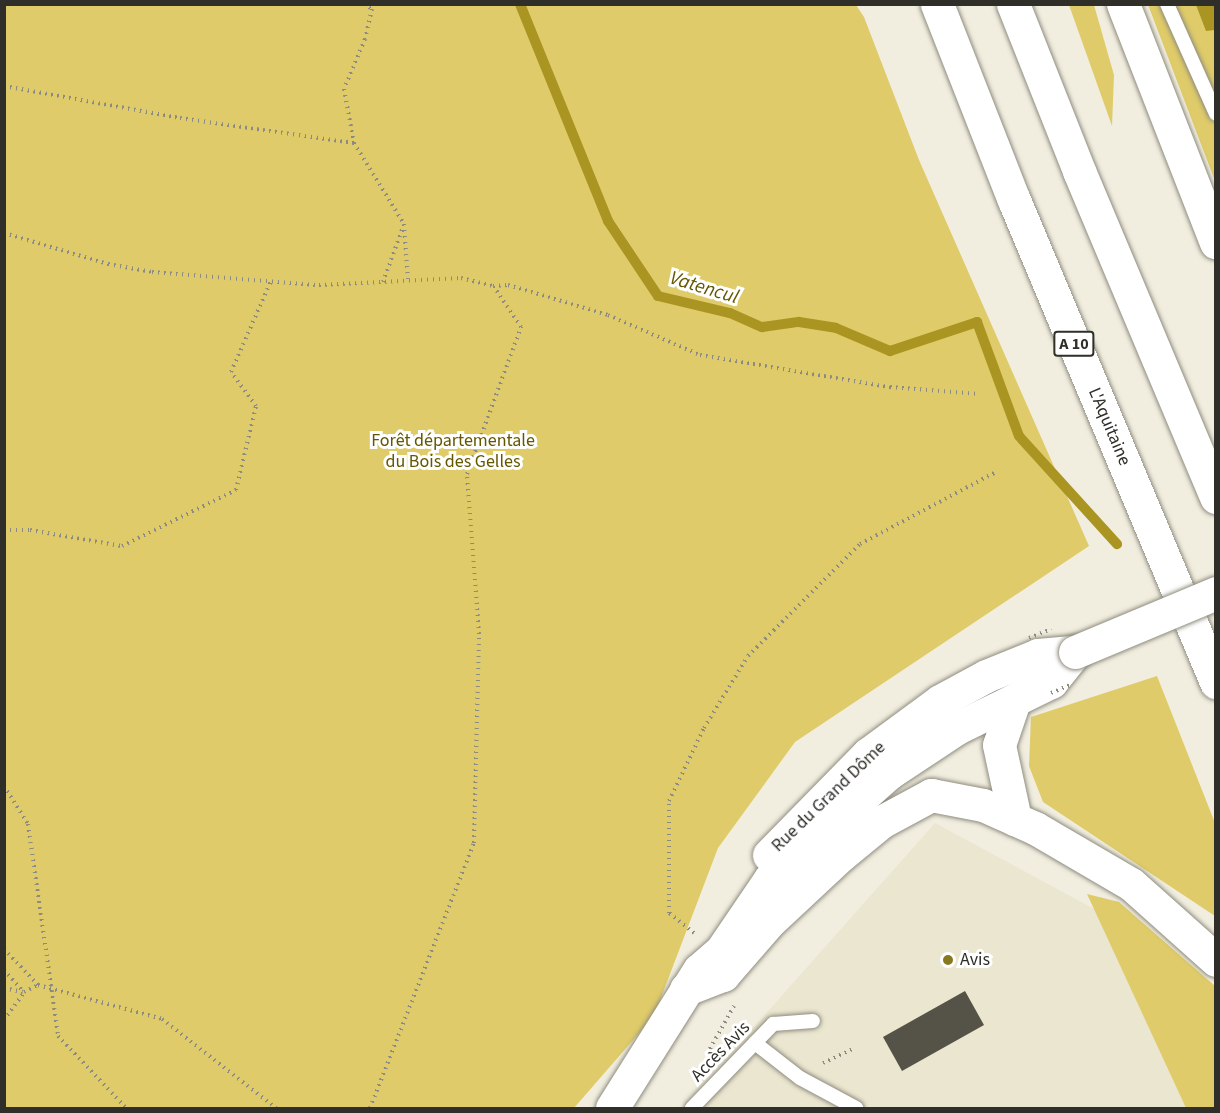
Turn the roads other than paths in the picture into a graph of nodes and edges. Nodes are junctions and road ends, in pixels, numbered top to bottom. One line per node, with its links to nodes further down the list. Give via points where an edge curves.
1 (938, 4): 10 (main road, L'Aquitaine / A 10, via 1014,200)
2 (1013, 4): 7 (main road)
3 (1123, 4): 6 (main road)
4 (1167, 4): 5 (lane)
5 (1215, 114)
6 (1215, 242)
7 (1215, 497)
8 (1215, 594): 9 (main road, Rue du Grand Dôme, bridge, via 1075,652)
9 (1045, 669): 11 (main road, via 1018,676); 14 (main road, Rue du Grand Dôme, via 986,676 940,701 868,754 778,843)
10 (1215, 682)
11 (1014, 701): 12 (main road, via 999,746); 14 (main road, Rue du Grand Dôme, via 957,728 888,773 770,879 721,951)
12 (1015, 819): 13 (main road, via 1131,884); 14 (main road, via 983,805 931,795 881,822 841,855 768,923 723,975)
13 (1215, 960)
14 (696, 967): 17 (main road, Rue du Grand Dôme)
15 (813, 1021): 16 (lane, Accès Avis, via 773,1024)
16 (755, 1043): 18 (lane, Accès Avis); 19 (lane, via 800,1078)
17 (612, 1108)
18 (692, 1108)
19 (855, 1108)

